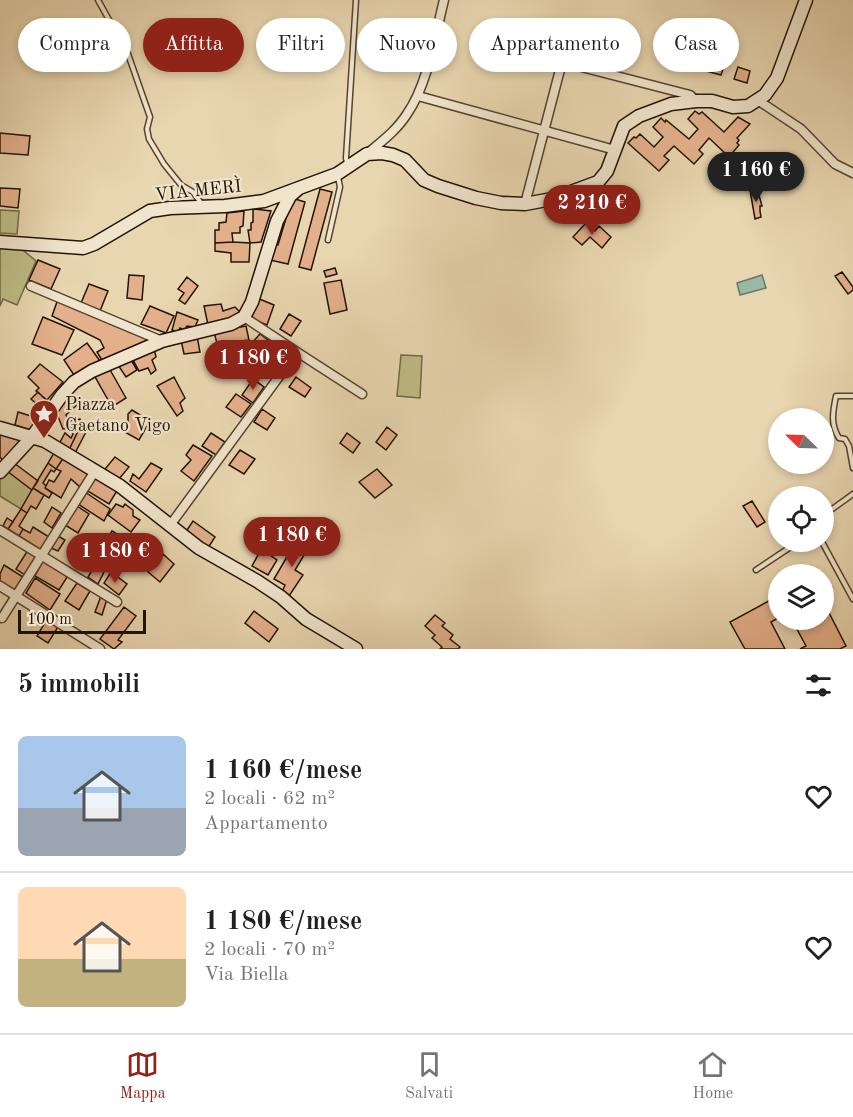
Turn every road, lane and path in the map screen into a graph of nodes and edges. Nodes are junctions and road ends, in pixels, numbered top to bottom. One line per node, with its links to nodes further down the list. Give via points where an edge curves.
1 (98, 0): 17 (lane, via 128,54 150,117 148,139 181,185 193,192)
2 (356, 0): 11 (lane, via 346,159)
3 (444, 0): 5 (street)
4 (806, 0): 6 (street, via 777,78)
5 (418, 96): 8 (street); 10 (street, via 407,116)
6 (759, 100): 7 (street, via 733,107); 12 (street, via 801,129 835,164)
7 (696, 101): 8 (street, via 690,95 562,62); 9 (street, via 671,104 639,116 624,126)
8 (543, 130): 9 (street); 16 (street)
9 (615, 150): 16 (street, via 598,182 552,199)
10 (367, 154): 11 (street, VIA MERÌ); 16 (street, via 382,153 405,160 424,180 438,186 493,201)
11 (349, 166): 13 (street, VIA MERÌ)
12 (853, 173)
13 (337, 174): 14 (street, VIA MERÌ); 19 (lane, via 340,187)
14 (299, 187): 15 (street, VIA MERÌ); 18 (street)
15 (264, 201): 17 (street, VIA MERÌ); 18 (street, via 274,205)
16 (525, 204)
17 (203, 206): 20 (street, VIA MERÌ, via 150,211 83,248)
18 (277, 221): 22 (street)
19 (328, 240)
20 (0, 242)
21 (31, 286): 23 (street)
22 (244, 317): 23 (street, via 231,324); 24 (street)
23 (162, 340): 28 (street, via 75,382)
24 (297, 352): 25 (street); 35 (street)
25 (362, 394)
26 (853, 396): 29 (lane, via 837,396 833,417 834,430 839,438 845,439)
27 (0, 428): 28 (street)
28 (32, 436): 31 (street); 32 (street)
29 (851, 452): 30 (lane)
30 (853, 468)
31 (95, 471): 35 (street); 39 (street)
32 (0, 472)
33 (853, 494): 34 (lane)
34 (834, 508)
35 (171, 525): 47 (street, via 199,548 257,581 306,619)
36 (0, 530): 39 (street)
37 (783, 552): 40 (lane)
38 (827, 552): 43 (lane)
39 (42, 555): 42 (street); 44 (street)
40 (756, 570)
41 (0, 586): 42 (street)
42 (16, 596): 45 (street); 46 (street)
43 (853, 599)
44 (117, 602)
45 (2, 618)
46 (100, 649)
47 (356, 649)

